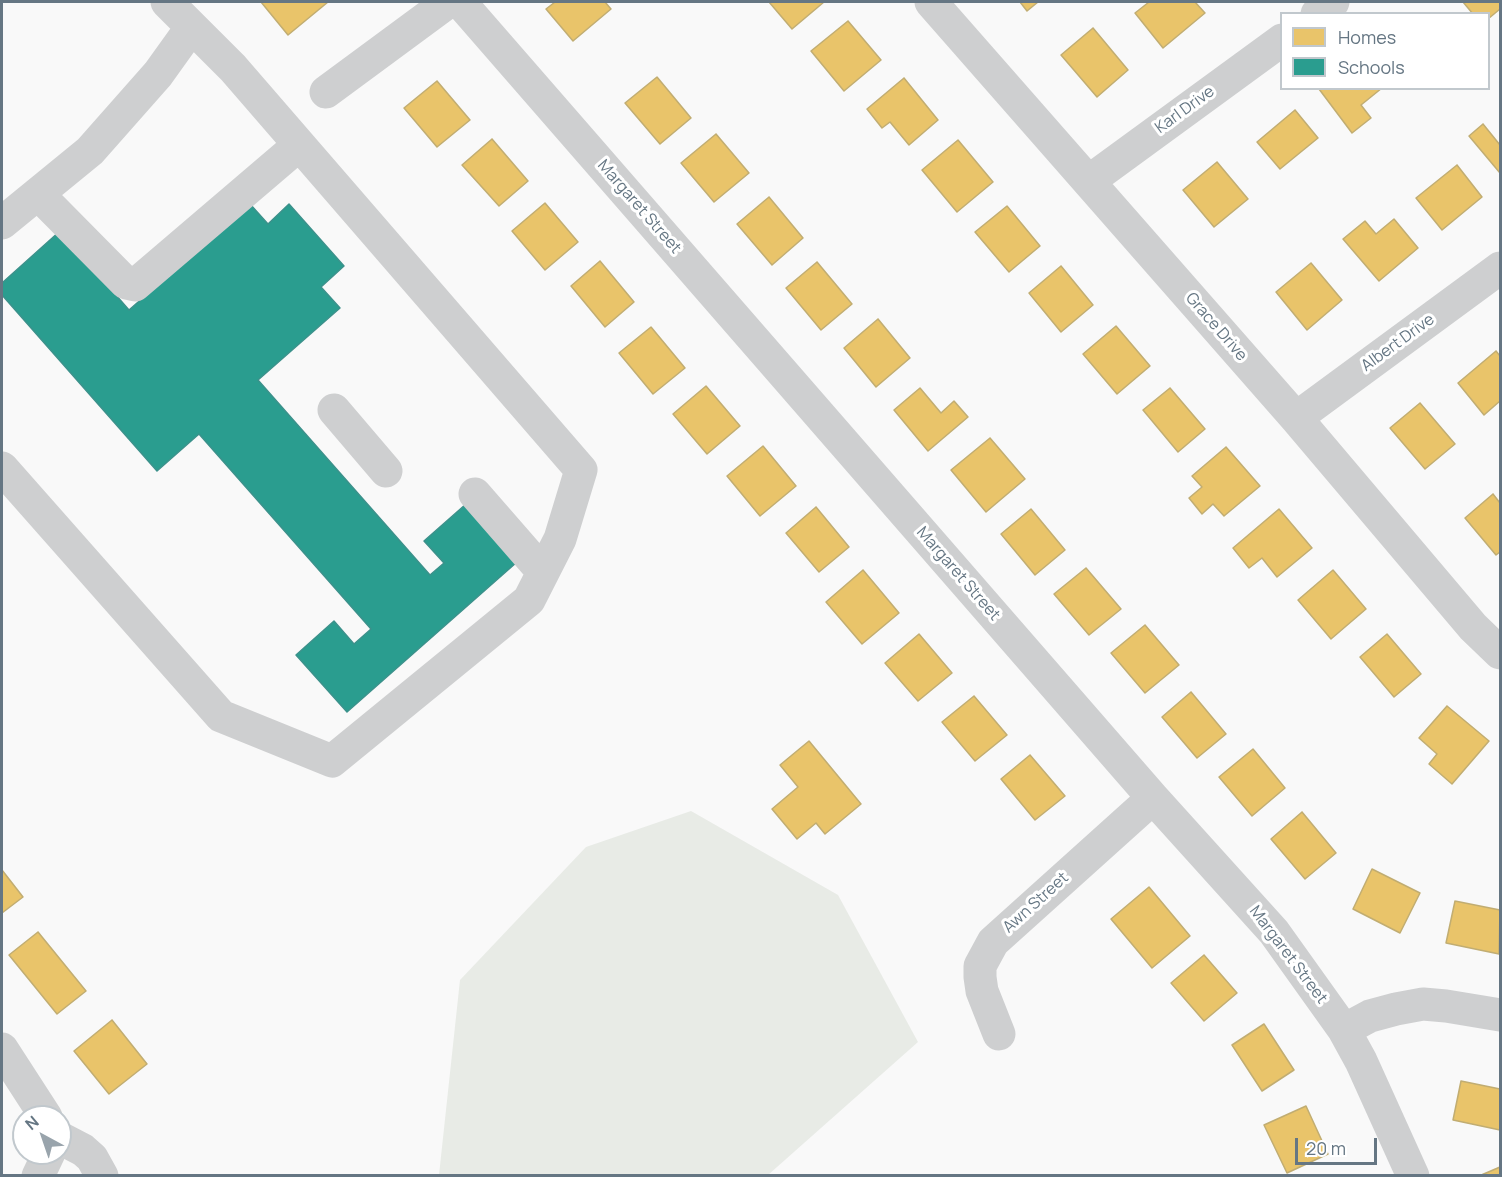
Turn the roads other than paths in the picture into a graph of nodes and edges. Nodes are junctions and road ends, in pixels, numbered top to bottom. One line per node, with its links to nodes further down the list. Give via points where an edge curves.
1 (167, 2): 7 (street)
2 (448, 2): 9 (street)
3 (460, 2): 22 (street, Margaret Street)
4 (931, 2): 11 (street, Grace Drive)
5 (1333, 2): 6 (street)
6 (1320, 12)
7 (191, 28): 10 (street); 12 (street, via 158,74 90,151)
8 (1280, 41): 11 (street, Karl Drive)
9 (326, 92)
10 (299, 145): 12 (street, via 135,285 126,283); 20 (street, via 581,470 560,539)
11 (1089, 181): 16 (street, Grace Drive)
12 (38, 194): 13 (street)
13 (2, 223)
14 (1500, 268): 16 (street, Albert Drive)
15 (334, 410): 18 (street)
16 (1296, 418): 21 (street, Grace Drive, via 1473,627)
17 (2, 468): 20 (street, via 221,716 332,761 529,600)
18 (386, 471)
19 (475, 494): 20 (street)
20 (543, 572)
21 (1500, 653)
22 (1153, 798): 24 (street, Margaret Street, via 1274,932); 25 (street, Awn Street, via 993,942 980,966 980,978)
23 (1500, 1015): 24 (street, via 1423,1004 1370,1016)
24 (1344, 1030): 30 (street, Margaret Street)
25 (999, 1034)
26 (2, 1049): 27 (street)
27 (38, 1105)
28 (72, 1144): 29 (street, via 83,1150)
29 (102, 1176)
30 (1413, 1176)

